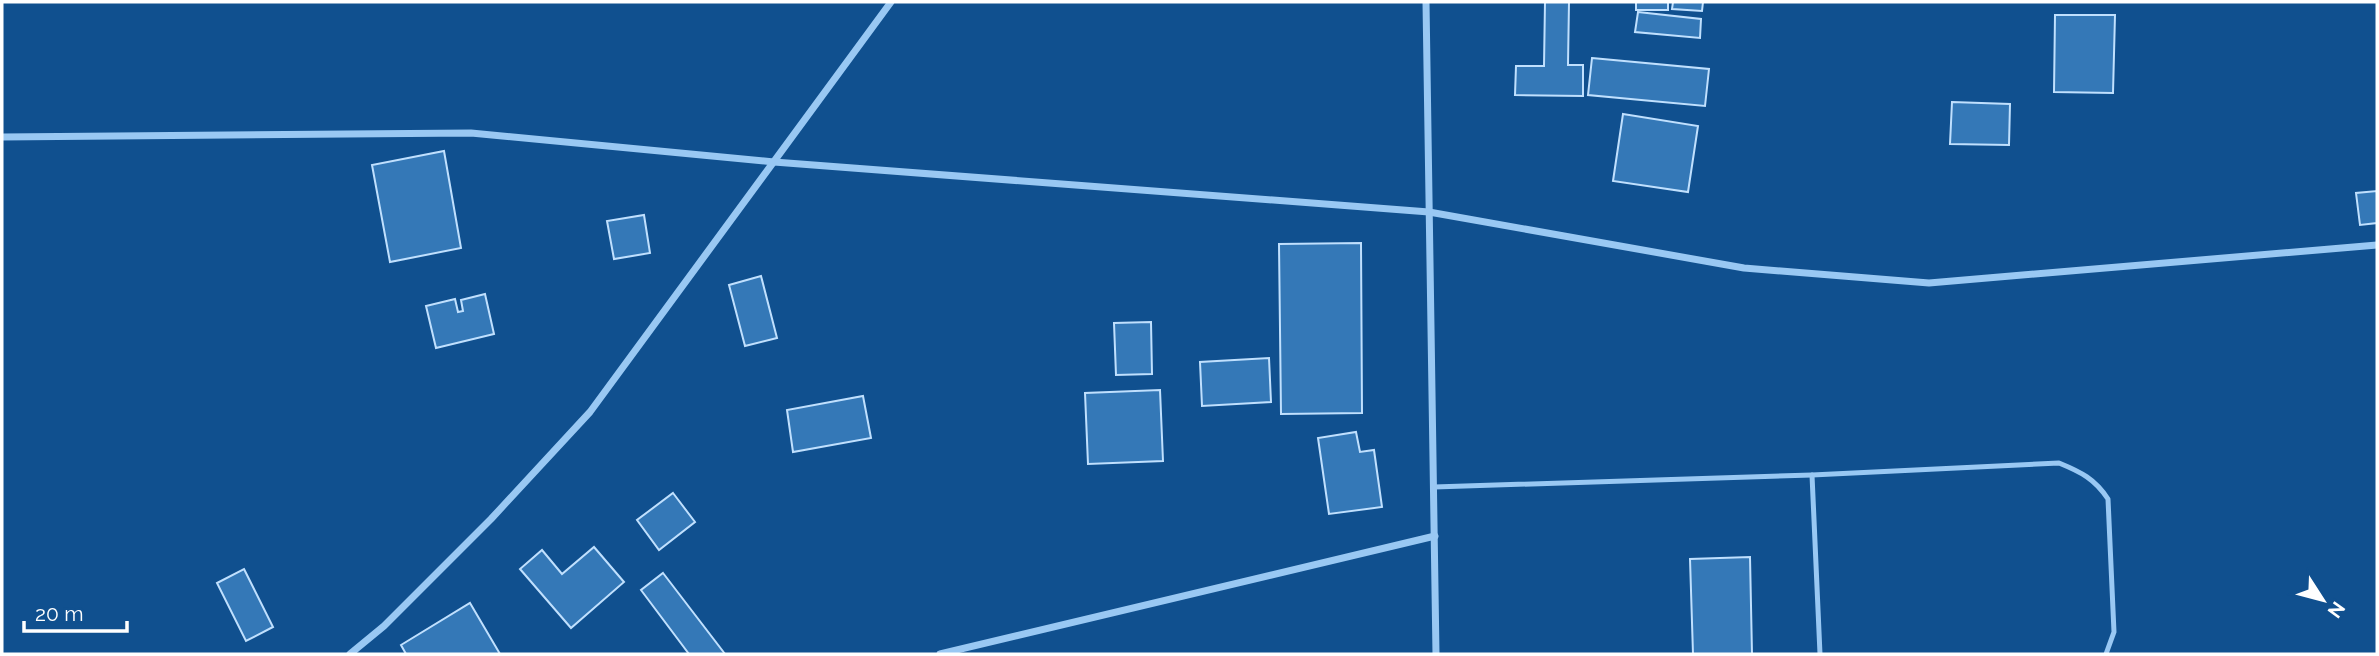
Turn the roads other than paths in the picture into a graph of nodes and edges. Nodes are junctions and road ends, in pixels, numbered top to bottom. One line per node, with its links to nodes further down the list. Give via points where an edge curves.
1 (891, 2): 4 (street)
2 (1426, 2): 5 (street)
3 (2, 137): 4 (street, via 471,133)
4 (774, 162): 5 (street); 10 (street, via 590,412 491,519)
5 (1429, 212): 6 (street, via 1744,268 1929,283); 8 (street)
6 (2377, 245)
7 (1812, 475): 8 (lane); 13 (lane); 14 (lane, via 2059,463 2085,474 2108,499 2114,632)
8 (1434, 487): 9 (street)
9 (1435, 536): 11 (street); 12 (street)
10 (350, 654)
11 (940, 654)
12 (1437, 654)
13 (1821, 654)
14 (2106, 654)

